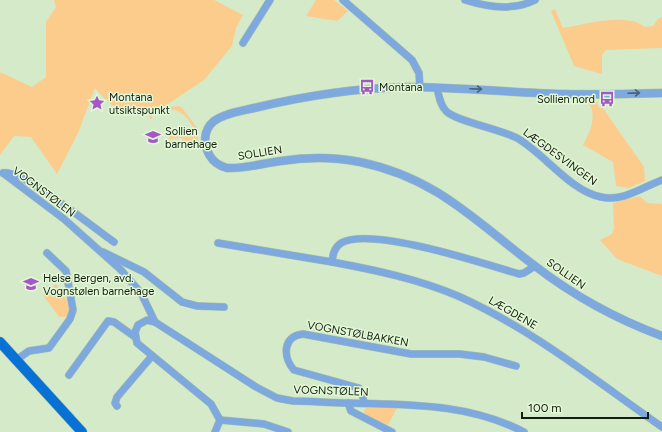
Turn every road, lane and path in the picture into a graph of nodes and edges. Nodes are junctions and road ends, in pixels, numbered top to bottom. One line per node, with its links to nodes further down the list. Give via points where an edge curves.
1 (270, 0): 5 (street)
2 (343, 0): 6 (street, via 412,60 419,73)
3 (465, 0): 4 (street, via 501,7)
4 (535, 0)
5 (243, 44)
6 (420, 88): 7 (street, SOLLIEN); 15 (street, SOLLIEN, via 343,92 240,111 221,117 210,125 206,133 206,148 216,164 227,168 296,159 326,158 358,162 399,173 450,198)
7 (437, 88): 8 (street, SOLLIEN, one-way to 8, via 566,94); 9 (street, LÆGDESVINGEN, via 442,105 449,114 514,137 532,147 576,185 594,196 621,197)
8 (662, 93)
9 (662, 180)
10 (114, 242): 12 (street, VOGNSTØLEN, via 58,200 16,176 3,173 64,219)
11 (218, 243): 14 (street, LÆGDENE)
12 (101, 252): 16 (street, VOGNSTØLEN, via 111,254 144,272 182,302 197,306); 17 (street, VOGNSTØLEN, via 135,285)
13 (47, 253): 22 (street, via 66,271 72,316 49,348 26,352)
14 (332, 262): 15 (street, via 333,253 339,244 365,240 450,253 519,274); 29 (street, LÆGDENE, via 408,278 456,295 497,315 602,383)
15 (535, 266): 18 (street, SOLLIEN, via 586,301)
16 (224, 307)
17 (155, 322): 19 (street, via 142,322 135,330); 25 (street, VOGNSTØLEN, via 244,380 272,395 289,400)
18 (662, 336)
19 (135, 337): 21 (street, via 137,343); 24 (street, via 114,322 108,321)
20 (0, 342): 22 (main road)
21 (152, 356): 27 (street, via 117,397); 28 (street, via 211,404)
22 (16, 360): 30 (main road)
23 (516, 366): 26 (street, VOGNSTØLBAKKEN, via 484,357 460,354 411,354 303,334 298,334 289,341 286,358 294,370 359,388)
24 (69, 375)
25 (348, 403): 26 (street, VOGNSTØLEN); 33 (street, via 351,411)
26 (364, 403): 34 (street, VOGNSTØLEN, via 460,409)
27 (117, 406)
28 (220, 420): 31 (street); 32 (street, via 264,424)
29 (662, 427)
30 (82, 432)
31 (216, 432)
32 (288, 432)
33 (392, 432)
34 (524, 432)

